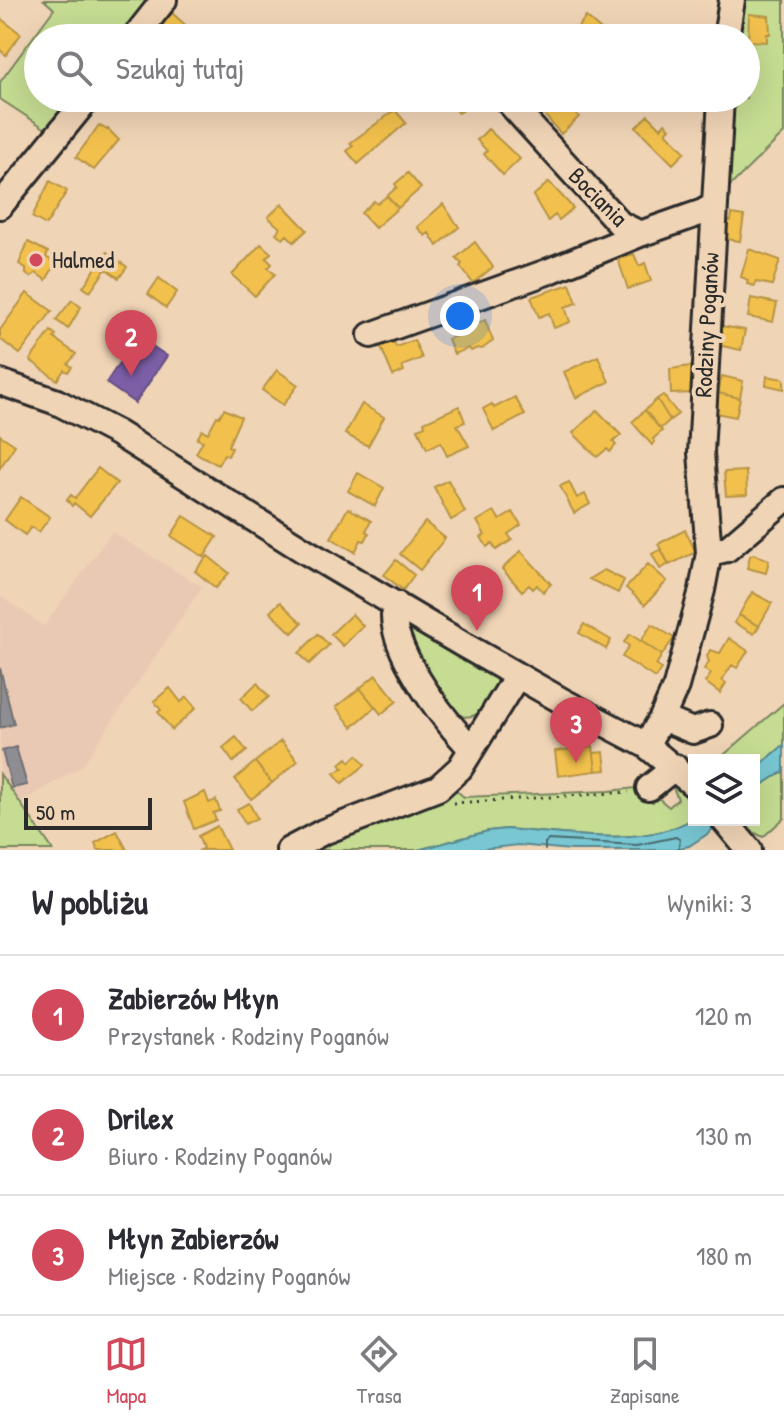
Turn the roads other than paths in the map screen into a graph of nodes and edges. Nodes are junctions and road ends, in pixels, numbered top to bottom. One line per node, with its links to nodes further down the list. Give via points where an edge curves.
1 (164, 0): 3 (street)
2 (732, 0): 4 (street)
3 (145, 24)
4 (728, 24)
5 (77, 112): 9 (street)
6 (518, 112): 10 (street, Bociania, via 620,224)
7 (720, 112): 8 (street, Rodziny Poganów)
8 (715, 205): 10 (street, Bociania); 14 (street, Rodziny Poganów, via 701,453)
9 (0, 206)
10 (640, 234): 11 (street)
11 (371, 335)
12 (0, 382): 15 (street, via 87,416)
13 (784, 500): 14 (street, via 727,549)
14 (709, 553): 17 (street, Rodziny Poganów, via 676,686)
15 (396, 604): 16 (street); 20 (street, via 392,621 402,647 436,709)
16 (517, 676): 19 (street); 20 (street)
17 (662, 718): 18 (street, via 693,731); 19 (street, Rodziny Poganów)
18 (710, 725)
19 (646, 745): 21 (street)
20 (471, 748): 25 (street, via 460,768 438,788)
21 (686, 777): 22 (street)
22 (649, 788)
23 (729, 826): 24 (street)
24 (745, 845)
25 (289, 850)

